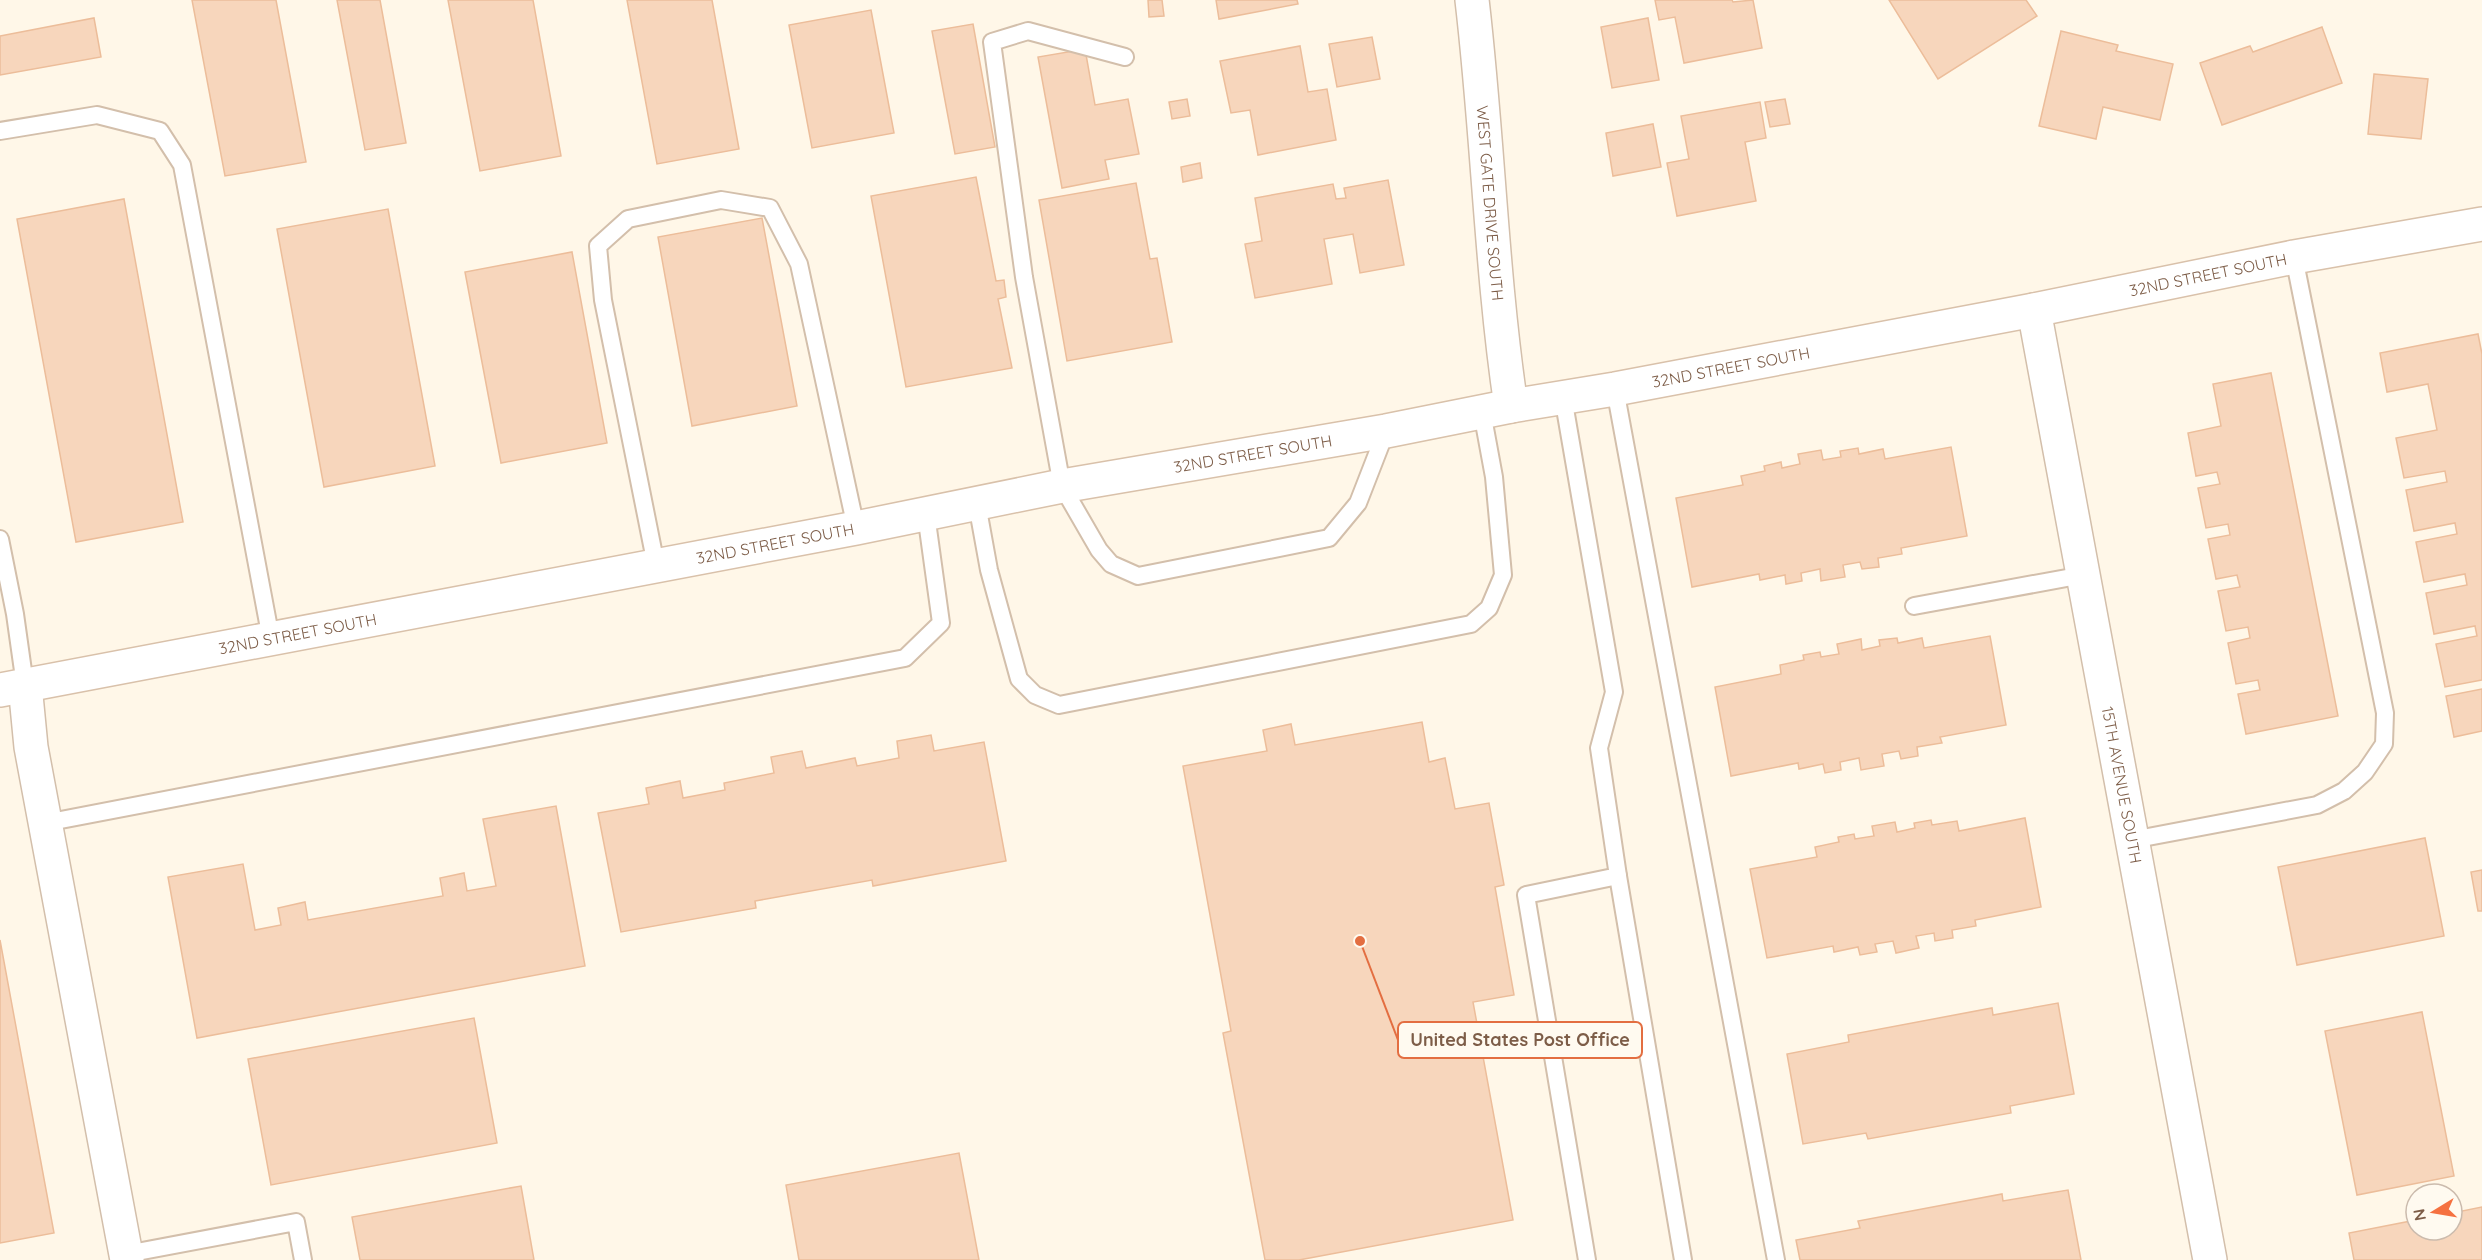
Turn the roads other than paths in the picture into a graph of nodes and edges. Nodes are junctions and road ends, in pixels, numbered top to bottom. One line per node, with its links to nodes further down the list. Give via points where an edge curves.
1 (1472, 0): 9 (street, WEST GATE DRIVE SOUTH, via 1501,337)
2 (1125, 57): 11 (lane, via 1028,31 992,42 1024,277)
3 (0, 131): 19 (lane, via 97,116 160,130 182,165)
4 (2482, 224): 5 (street, 32ND STREET SOUTH)
5 (2294, 257): 6 (street, 32ND STREET SOUTH); 22 (lane, via 2385,713 2384,744 2365,772 2344,791 2317,805)
6 (2034, 310): 7 (street, 32ND STREET SOUTH); 17 (street, 15TH AVENUE SOUTH)
7 (1616, 389): 8 (street, 32ND STREET SOUTH); 28 (lane)
8 (1563, 398): 9 (street, 32ND STREET SOUTH); 23 (lane, via 1614,692 1599,748)
9 (1496, 409): 10 (street, 32ND STREET SOUTH); 12 (lane, via 1494,477 1503,575 1489,608 1471,624 1059,705 1035,695 1019,679 989,570)
10 (1386, 431): 11 (street, 32ND STREET SOUTH); 11 (lane, via 1358,503 1329,538 1138,576 1111,564)
11 (1062, 486): 12 (street, 32ND STREET SOUTH)
12 (977, 504): 13 (street, 32ND STREET SOUTH)
13 (926, 514): 14 (street, 32ND STREET SOUTH); 21 (lane, via 941,623 905,658)
14 (856, 528): 16 (street, 32ND STREET SOUTH); 16 (lane, via 798,264 770,208 721,200 628,219 598,246 603,300)
15 (0, 539): 20 (lane, via 15,614)
16 (656, 566): 19 (street, 32ND STREET SOUTH)
17 (2083, 575): 18 (lane); 22 (street, 15TH AVENUE SOUTH)
18 (1914, 606)
19 (271, 639): 20 (street, 32ND STREET SOUTH)
20 (12, 688): 21 (street, via 31,747)
21 (45, 823): 24 (street)
22 (2133, 840): 29 (street, 15TH AVENUE SOUTH)
23 (1618, 876): 26 (lane, via 1527,895); 27 (lane)
24 (127, 1257): 25 (lane, via 296,1222)
25 (303, 1260)
26 (1587, 1260)
27 (1683, 1260)
28 (1776, 1260)
29 (2210, 1260)

